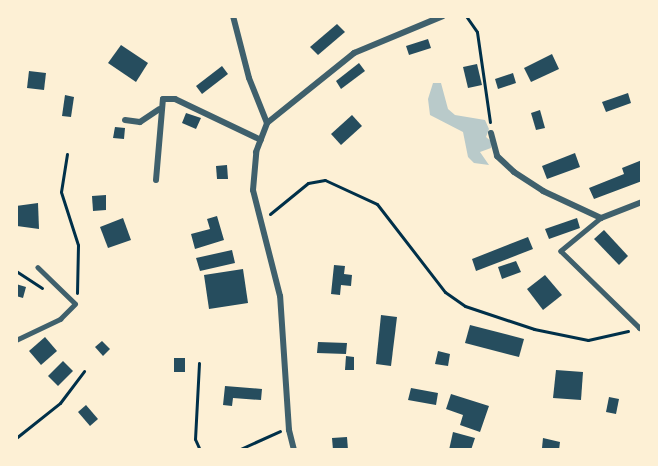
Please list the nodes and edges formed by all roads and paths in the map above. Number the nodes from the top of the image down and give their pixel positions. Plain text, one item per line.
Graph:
1 (233, 16) edge
2 (442, 16) edge
3 (466, 16) edge
4 (159, 109) junction
5 (125, 120) dead end
6 (267, 123) junction
7 (491, 133) joint
8 (261, 140) junction
9 (67, 154) dead end
10 (156, 180) dead end
11 (642, 202) edge
12 (601, 218) junction
13 (260, 219) junction
14 (38, 268) dead end
15 (16, 271) edge
16 (56, 284) junction
17 (75, 304) junction
18 (641, 329) edge
19 (16, 340) edge
20 (199, 363) dead end
21 (84, 371) dead end
22 (289, 430) junction
23 (16, 438) edge
24 (200, 450) edge
25 (238, 450) edge
26 (294, 450) edge

1 - 6 street
2 - 6 street
3 - 7 path
4 - 5 street
4 - 8 street
4 - 10 street
6 - 8 street
7 - 12 street
8 - 13 street
9 - 17 path
11 - 12 street
12 - 18 lane
13 - 18 path
13 - 22 street
14 - 16 lane
15 - 16 path
16 - 17 lane
17 - 19 lane
20 - 24 path
21 - 23 path
22 - 25 path
22 - 26 street

